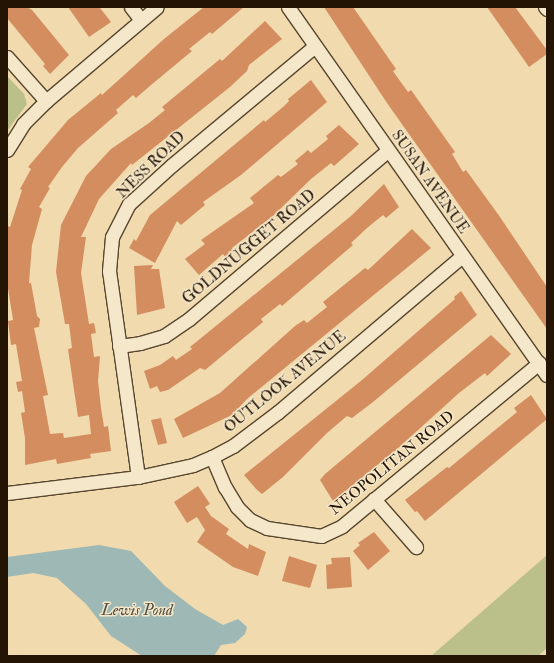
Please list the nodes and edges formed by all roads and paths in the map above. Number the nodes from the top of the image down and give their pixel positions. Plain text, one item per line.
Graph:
1 (131, 7) edge
2 (157, 7) edge
3 (288, 7) edge
4 (141, 20) junction
5 (315, 46) junction
6 (7, 57) edge
7 (46, 101) junction
8 (7, 150) edge
9 (388, 150) junction
10 (462, 256) junction
11 (119, 346) junction
12 (539, 363) junction
13 (547, 375) edge
14 (212, 457) junction
15 (138, 476) junction
16 (7, 491) edge
17 (374, 499) junction
18 (416, 547) dead end

1 - 4 street
2 - 4 street
3 - 5 street, SUSAN AVENUE
4 - 7 street
5 - 9 street, SUSAN AVENUE
5 - 11 street, NESS ROAD
6 - 7 street
7 - 8 street
9 - 10 street, SUSAN AVENUE
9 - 11 street, GOLDNUGGET ROAD
10 - 12 street, SUSAN AVENUE
10 - 14 street, OUTLOOK AVENUE
11 - 15 street, NESS ROAD
12 - 13 street, SUSAN AVENUE
12 - 17 street, NEOPOLITAN ROAD
14 - 15 street, OUTLOOK AVENUE
14 - 17 street, NEOPOLITAN ROAD
15 - 16 street, OUTLOOK AVENUE
17 - 18 street

